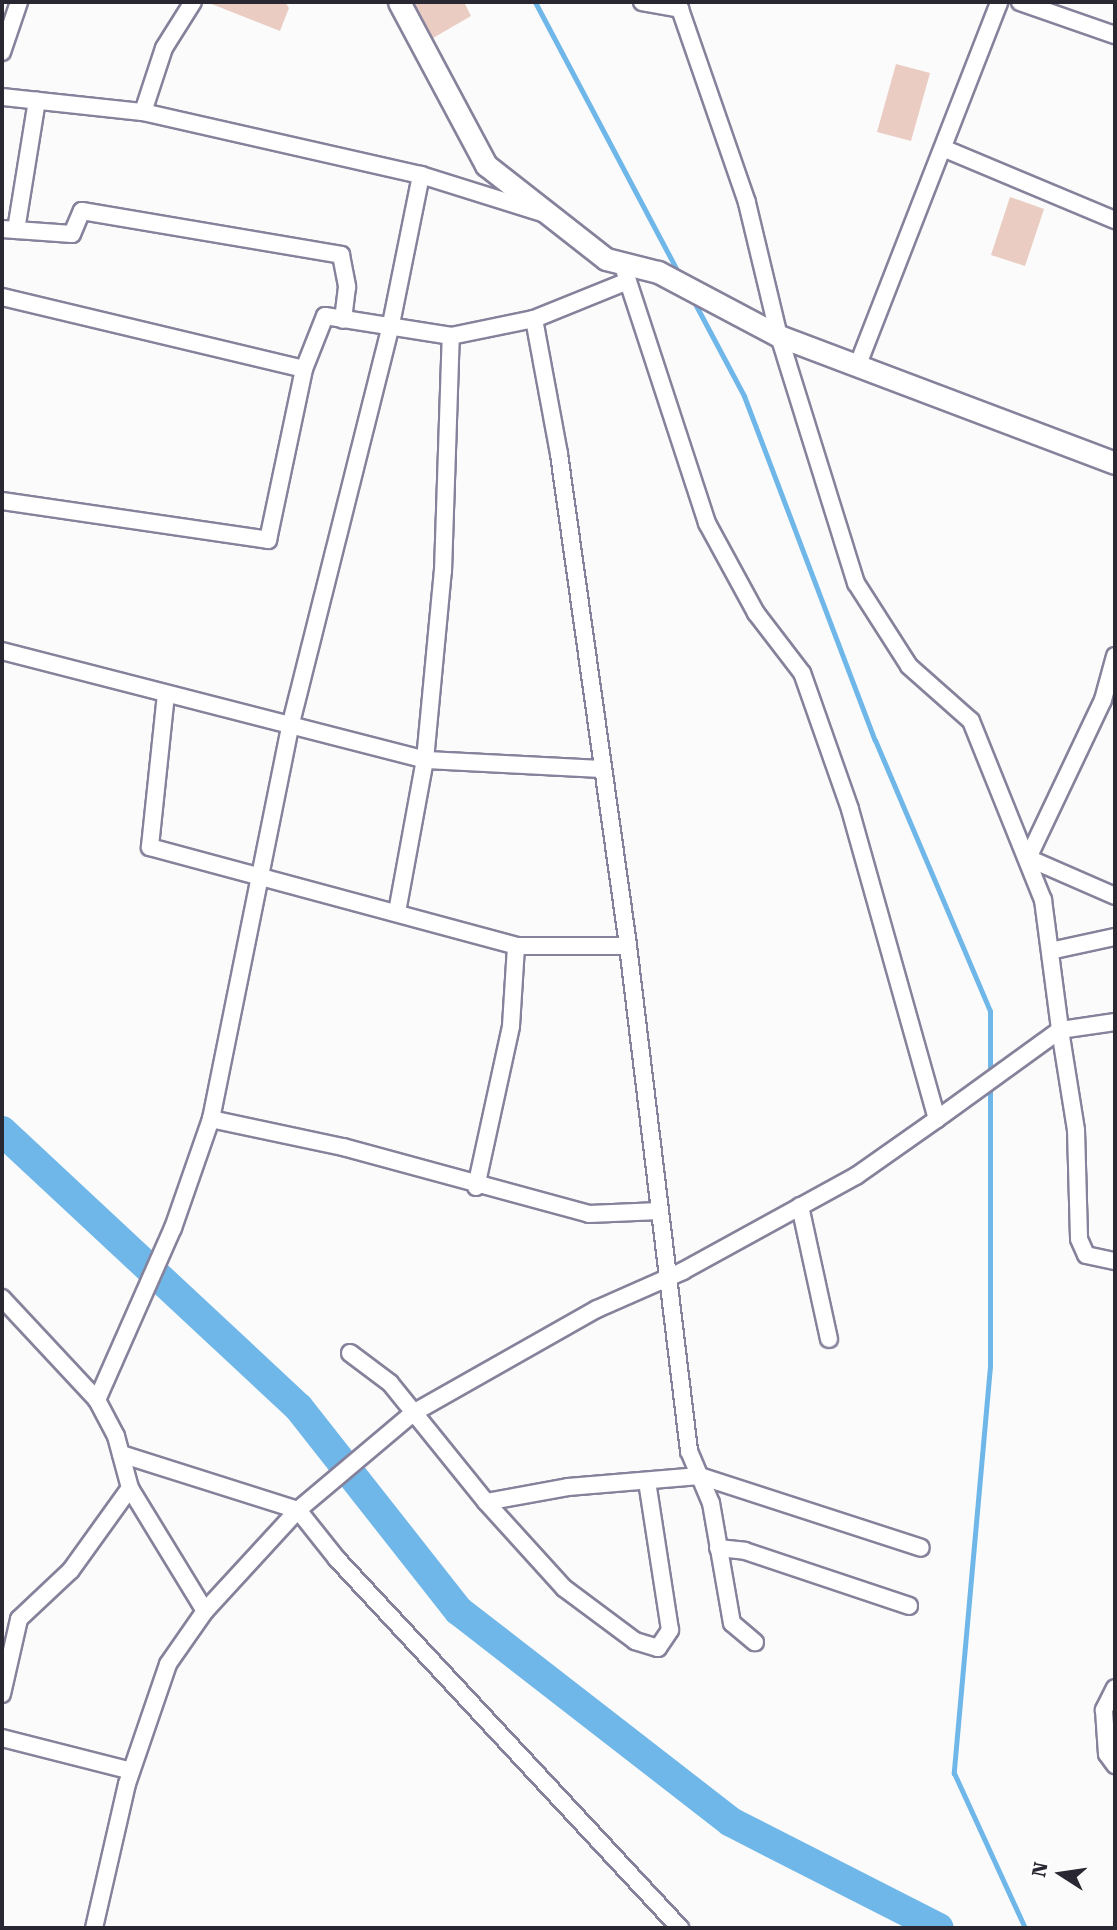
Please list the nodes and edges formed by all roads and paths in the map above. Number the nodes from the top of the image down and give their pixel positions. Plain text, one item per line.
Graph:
1 (19, 2) edge
2 (193, 2) edge
3 (399, 2) edge
4 (642, 2) edge
5 (999, 2) edge
6 (1020, 2) edge
7 (681, 6) edge
8 (1115, 35) edge
9 (2, 52) edge
10 (2, 97) edge
11 (37, 101) junction
12 (143, 112) junction
13 (945, 149) junction
14 (421, 174) junction
15 (558, 218) junction
16 (1115, 220) edge
17 (9, 229) edge
18 (625, 272) junction
19 (2, 297) edge
20 (534, 319) junction
21 (343, 320) junction
22 (390, 329) junction
23 (451, 336) junction
24 (779, 336) junction
25 (857, 367) junction
26 (304, 369) junction
27 (1115, 463) edge
28 (2, 501) edge
29 (2, 651) edge
30 (1115, 656) edge
31 (166, 694) junction
32 (1109, 702) edge
33 (290, 727) junction
34 (425, 760) junction
35 (603, 769) junction
36 (1028, 858) junction
37 (260, 880) junction
38 (1115, 896) edge
39 (397, 912) junction
40 (1115, 937) edge
41 (516, 946) junction
42 (628, 946) junction
43 (1050, 951) junction
44 (1115, 1022) edge
45 (1060, 1030) junction
46 (211, 1119) junction
47 (937, 1119) junction
48 (476, 1188) junction
49 (800, 1206) junction
50 (660, 1211) junction
51 (1115, 1261) edge
52 (666, 1279) junction
53 (2, 1298) edge
54 (829, 1339) dead end
55 (350, 1353) dead end
56 (97, 1400) junction
57 (413, 1413) junction
58 (121, 1454) junction
59 (701, 1476) junction
60 (646, 1482) junction
61 (130, 1488) junction
62 (486, 1502) junction
63 (298, 1510) junction
64 (718, 1548) junction
65 (921, 1548) dead end
66 (909, 1606) dead end
67 (205, 1611) junction
68 (2, 1617) edge
69 (19, 1619) junction
70 (755, 1642) dead end
71 (1115, 1688) edge
72 (2, 1694) edge
73 (2, 1738) edge
74 (1115, 1765) edge
75 (131, 1771) junction
76 (94, 1928) edge
77 (680, 1928) edge

1 - 9 street
2 - 12 street
3 - 15 street
4 - 7 street
5 - 13 street
6 - 8 street
7 - 24 street
10 - 11 street
11 - 12 street
11 - 17 street
12 - 14 street
13 - 16 street
13 - 25 street
14 - 15 street
14 - 22 street
15 - 18 street
17 - 21 street
18 - 20 street
18 - 24 street
18 - 47 street
19 - 26 street
20 - 23 street
20 - 35 street
21 - 22 street
21 - 26 street
22 - 23 street
22 - 33 street
23 - 34 street
24 - 25 street
24 - 36 street
25 - 27 street
26 - 28 street
29 - 31 street
30 - 32 street
31 - 33 street
31 - 37 street
32 - 36 street
33 - 34 street
33 - 37 street
34 - 35 street
34 - 39 street
35 - 42 street
36 - 38 street
36 - 43 street
37 - 39 street
37 - 46 street
39 - 41 street
40 - 43 street
41 - 42 street
41 - 48 street
42 - 50 street
43 - 45 street
44 - 45 street
45 - 47 street
45 - 51 street
46 - 48 street
46 - 56 street
47 - 49 street
48 - 50 street
49 - 52 street
49 - 54 street
50 - 52 street
52 - 57 street
52 - 59 street
53 - 56 street
55 - 57 street
56 - 58 street
57 - 62 street
57 - 63 street
58 - 61 street
58 - 63 street
59 - 60 street
59 - 64 street
59 - 65 street
60 - 62 street
60 - 62 street
61 - 67 street
61 - 69 street
63 - 67 street
63 - 77 street
64 - 66 street
64 - 70 street
67 - 75 street
68 - 69 street
69 - 72 street
71 - 74 street
73 - 75 street
75 - 76 street

